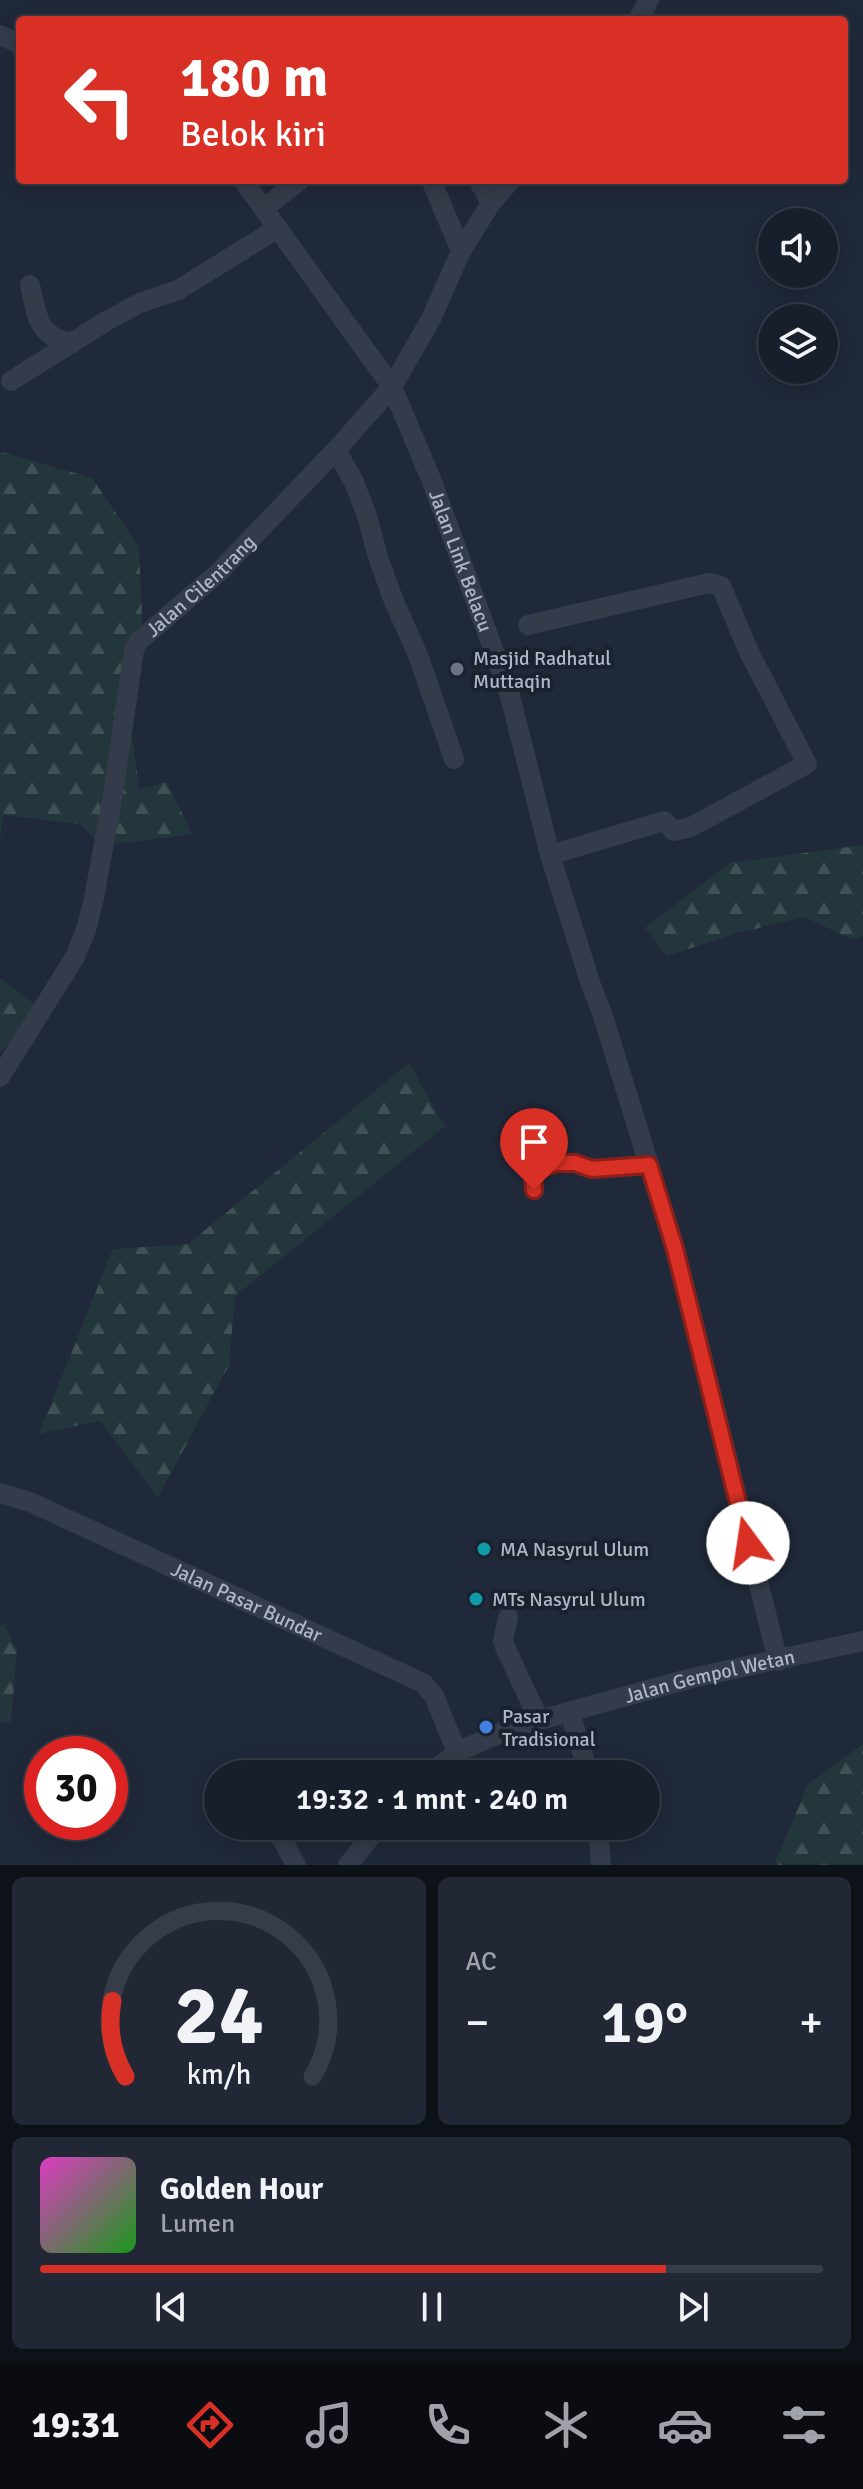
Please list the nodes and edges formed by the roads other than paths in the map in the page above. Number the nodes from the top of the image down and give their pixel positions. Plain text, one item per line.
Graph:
1 (246, 184) edge
2 (295, 184) edge
3 (433, 184) edge
4 (480, 184) edge
5 (508, 184) edge
6 (491, 203) junction
7 (264, 208) junction
8 (278, 228) junction
9 (461, 251) junction
10 (30, 285) dead end
11 (72, 343) junction
12 (11, 381) dead end
13 (392, 387) junction
14 (336, 450) junction
15 (528, 625) dead end
16 (454, 759) dead end
17 (550, 855) junction
18 (0, 1077) edge
19 (649, 1165) junction
20 (534, 1190) dead end
21 (0, 1493) edge
22 (508, 1617) dead end
23 (863, 1641) edge
24 (778, 1661) junction
25 (570, 1713) junction
26 (539, 1720) junction
27 (457, 1752) junction
28 (447, 1760) edge
29 (585, 1760) edge
30 (283, 1840) edge
31 (368, 1840) edge
32 (599, 1840) edge
33 (296, 1865) edge
34 (348, 1865) edge
35 (601, 1865) edge

1 - 7 street, Jalan Link Belacu
2 - 7 street
3 - 9 street
4 - 6 street
5 - 6 street, Jalan Cilentrang
6 - 9 street, Jalan Cilentrang
7 - 8 street, Jalan Link Belacu
8 - 11 street
8 - 13 street, Jalan Link Belacu
9 - 13 street, Jalan Cilentrang
10 - 11 street
11 - 12 street
13 - 14 street, Jalan Cilentrang
13 - 17 street, Jalan Link Belacu
14 - 16 street
14 - 18 street, Jalan Cilentrang
15 - 17 street
17 - 19 street, Jalan Link Belacu
19 - 20 street
19 - 24 street, Jalan Link Belacu
21 - 27 street, Jalan Pasar Bundar
22 - 26 street
23 - 24 street, Jalan Gempol Wetan
24 - 25 street, Jalan Gempol Wetan
25 - 26 street, Jalan Gempol Wetan
25 - 29 street
26 - 27 street, Jalan Gempol Wetan
27 - 28 street, Jalan Gempol Wetan
30 - 33 street
31 - 34 street
32 - 35 street

